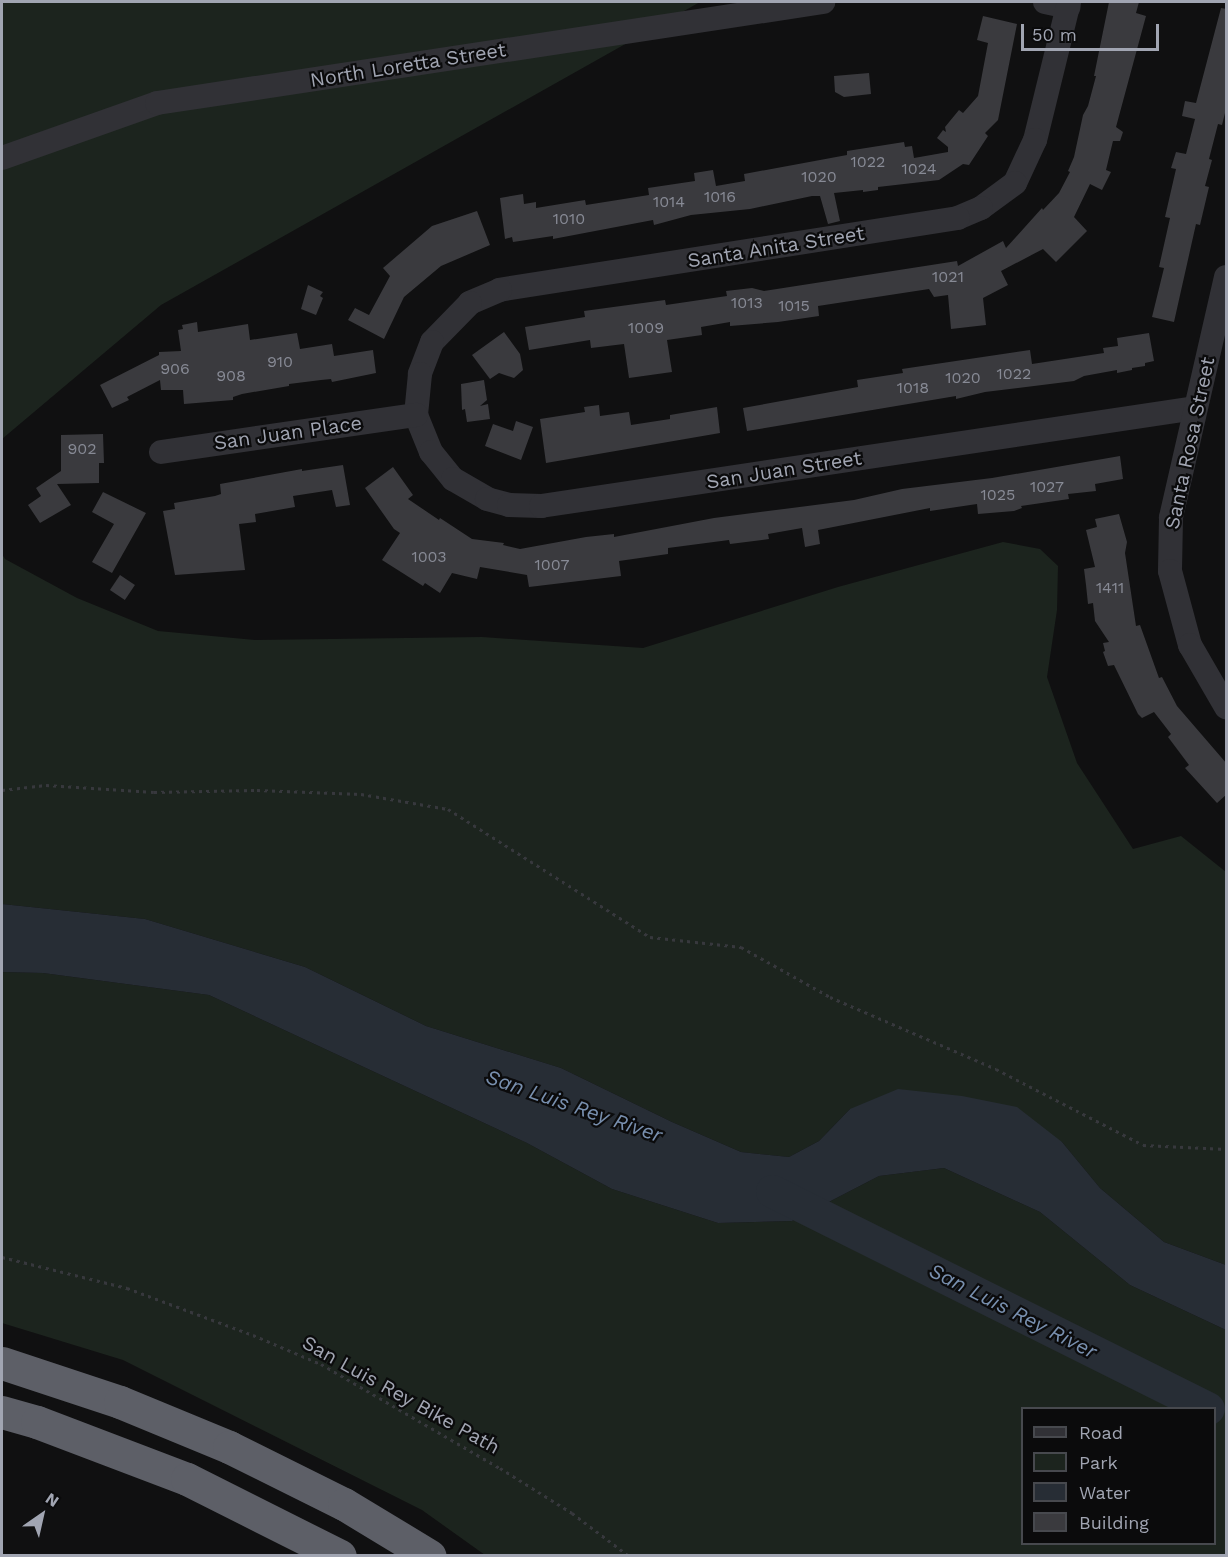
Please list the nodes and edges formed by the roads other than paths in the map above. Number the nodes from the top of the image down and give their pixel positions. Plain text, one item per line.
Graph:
1 (823, 2) edge
2 (1060, 3) edge
3 (2, 158) edge
4 (1227, 277) edge
5 (1196, 408) junction
6 (416, 415) junction
7 (161, 452) dead end
8 (1227, 706) edge
9 (2, 1363) edge
10 (2, 1412) edge
11 (340, 1556) edge
12 (430, 1556) edge

1 - 3 street, North Loretta Street
2 - 6 street, Santa Anita Street
4 - 5 street, Santa Rosa Street
5 - 6 street, San Juan Street
5 - 8 street, Santa Rosa Street
6 - 7 street, San Juan Place
9 - 12 highway
10 - 11 highway

